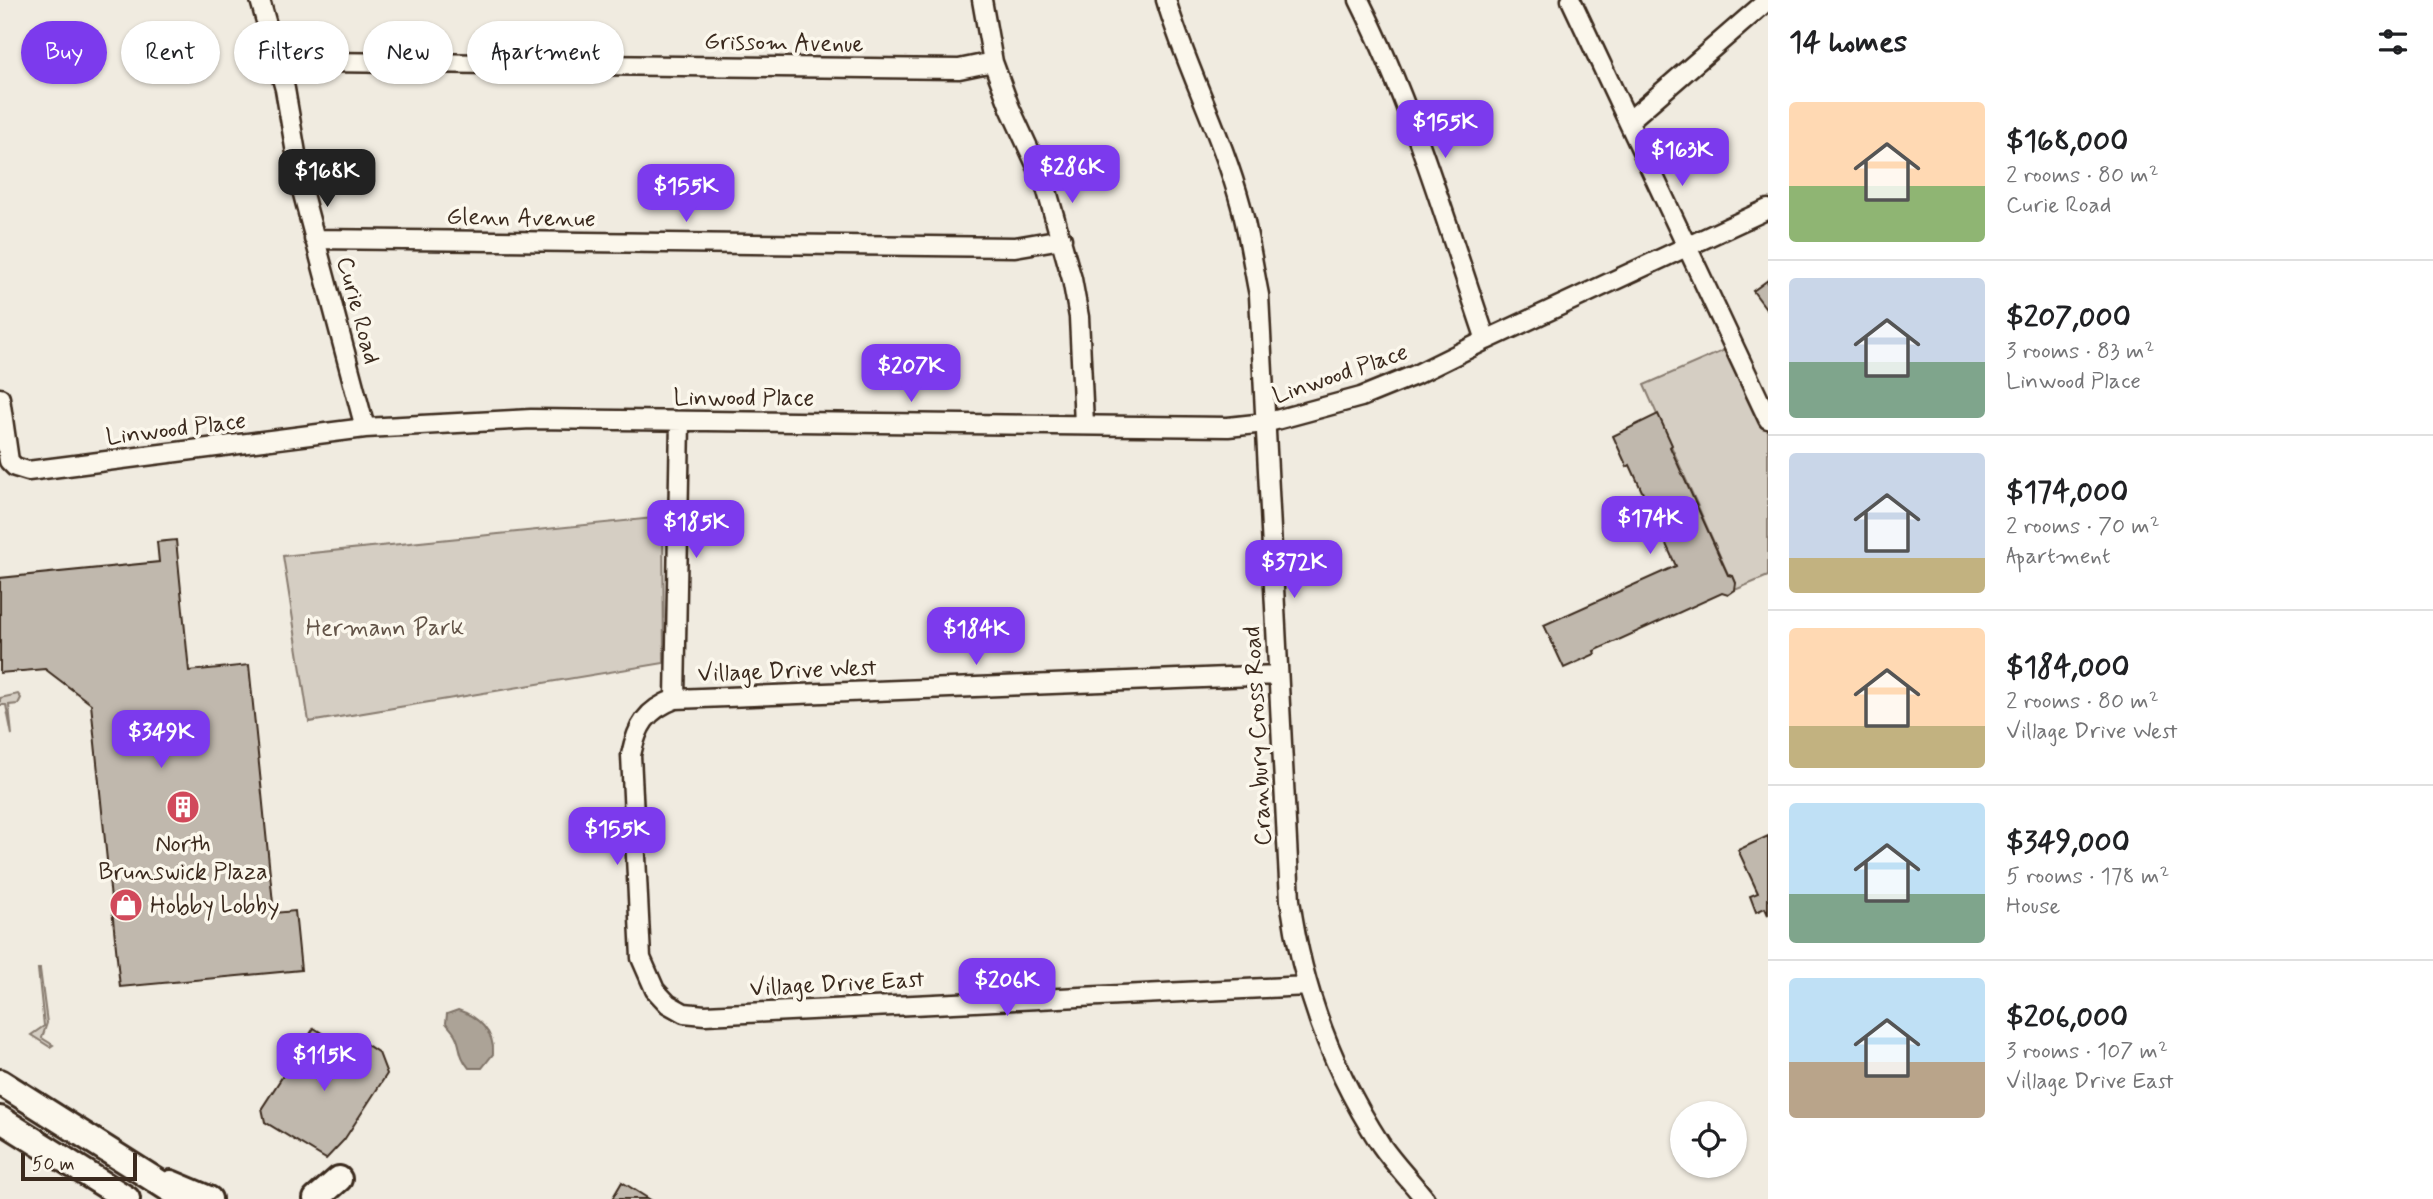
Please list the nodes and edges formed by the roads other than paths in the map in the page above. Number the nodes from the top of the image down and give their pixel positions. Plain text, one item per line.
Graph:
1 (260, 0) edge
2 (982, 0) edge
3 (1166, 0) edge
4 (1359, 0) edge
5 (1572, 0) edge
6 (1768, 0) edge
7 (266, 21) edge
8 (349, 62) edge
9 (993, 62) junction
10 (283, 84) edge
11 (1630, 120) junction
12 (1768, 209) edge
13 (314, 239) junction
14 (1062, 239) junction
15 (1689, 247) junction
16 (1486, 340) junction
17 (0, 398) edge
18 (1768, 419) edge
19 (680, 421) junction
20 (1265, 423) junction
21 (1084, 424) junction
22 (365, 428) junction
23 (1278, 675) junction
24 (675, 699) junction
25 (1307, 986) junction
26 (0, 1082) edge
27 (0, 1119) edge
28 (140, 1170) junction
29 (127, 1199) edge
30 (185, 1199) edge
31 (209, 1199) edge
32 (316, 1199) edge
33 (331, 1199) edge
34 (1425, 1199) edge

1 - 7 street, Curie Road
2 - 9 street
3 - 20 street, Cranbury Cross Road
4 - 16 street
5 - 11 street
6 - 11 street
8 - 9 street, Grissom Avenue
9 - 14 street
10 - 13 street, Curie Road
11 - 15 street
12 - 15 street, Linwood Place
13 - 14 street, Glenn Avenue
13 - 22 street, Curie Road
14 - 21 street
15 - 16 street, Linwood Place
15 - 18 street
16 - 20 street, Linwood Place
17 - 22 street, Linwood Place
19 - 21 street, Linwood Place
19 - 22 street, Linwood Place
19 - 24 street
20 - 21 street, Linwood Place
20 - 23 street, Cranbury Cross Road
23 - 24 street, Village Drive West
23 - 25 street, Cranbury Cross Road
24 - 25 street, Village Drive East
25 - 34 street, Cranbury Cross Road
26 - 28 highway
27 - 29 highway
28 - 30 highway
28 - 31 highway
32 - 33 highway

